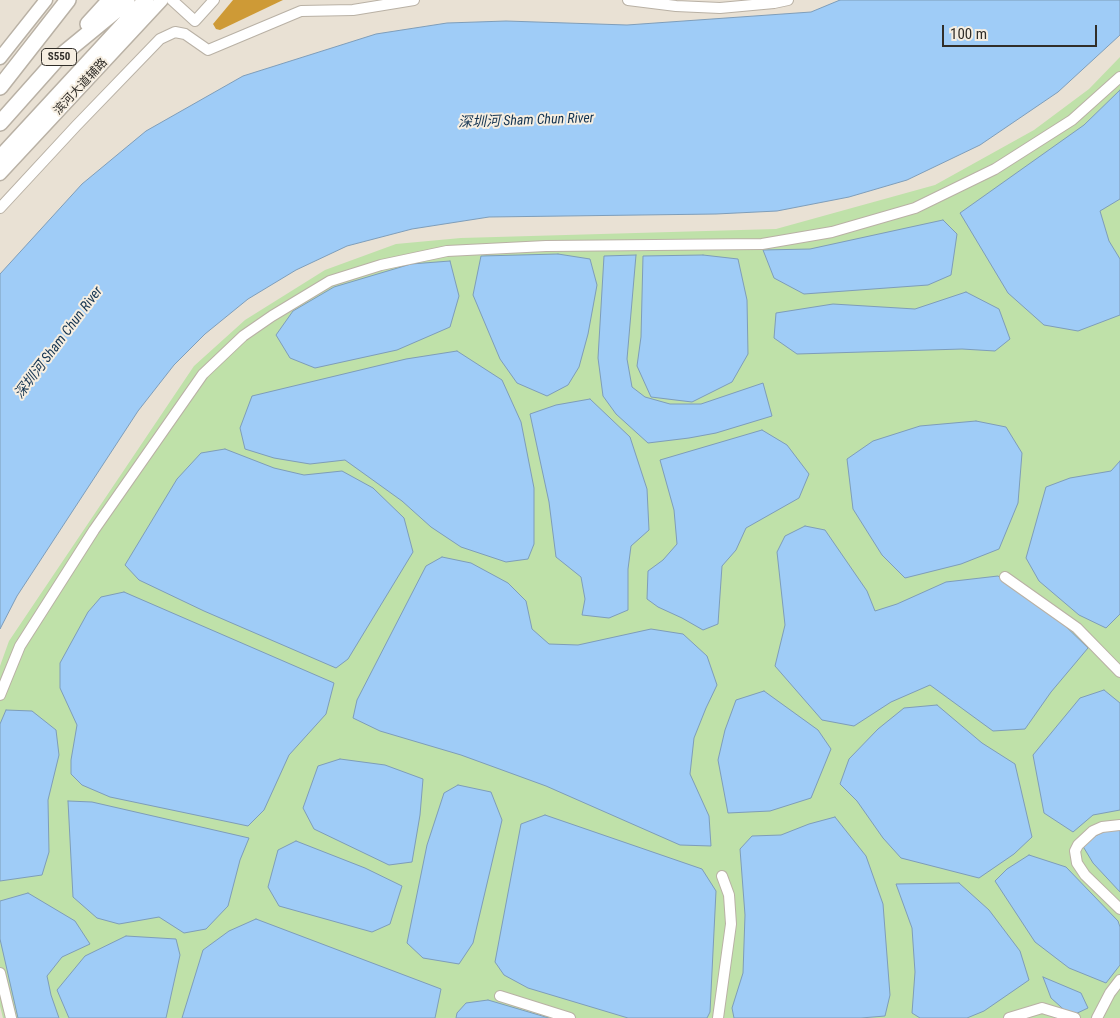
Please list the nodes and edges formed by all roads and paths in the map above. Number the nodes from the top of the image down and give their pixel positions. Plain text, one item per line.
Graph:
1 (46, 0) edge
2 (68, 0) edge
3 (81, 0) edge
4 (110, 0) edge
5 (127, 0) edge
6 (146, 0) edge
7 (162, 0) edge
8 (172, 0) edge
9 (214, 0) edge
10 (414, 0) edge
11 (628, 0) edge
12 (788, 0) edge
13 (0, 58) edge
14 (57, 59) junction
15 (16, 68) junction
16 (1120, 77) edge
17 (0, 87) edge
18 (0, 123) edge
19 (0, 158) edge
20 (0, 174) edge
21 (0, 208) edge
22 (1005, 577) dead end
23 (1120, 672) edge
24 (0, 695) edge
25 (1120, 825) edge
26 (722, 876) dead end
27 (1120, 909) edge
28 (0, 973) edge
29 (1120, 980) edge
30 (500, 996) dead end
31 (11, 1018) edge
32 (570, 1018) edge
33 (718, 1018) edge
34 (1009, 1018) edge
35 (1075, 1018) edge
36 (1097, 1018) edge

1 - 13 main road
2 - 15 highway, S550
3 - 15 highway
4 - 14 highway
5 - 14 highway, S550
6 - 19 highway
7 - 20 main road, 滨河大道辅路
8 - 9 lane
10 - 21 lane
11 - 12 lane
14 - 18 highway, S550
15 - 17 highway, S550
16 - 24 lane
22 - 23 lane
25 - 27 lane
26 - 33 lane
28 - 31 lane
29 - 36 lane
30 - 32 lane
34 - 35 lane

